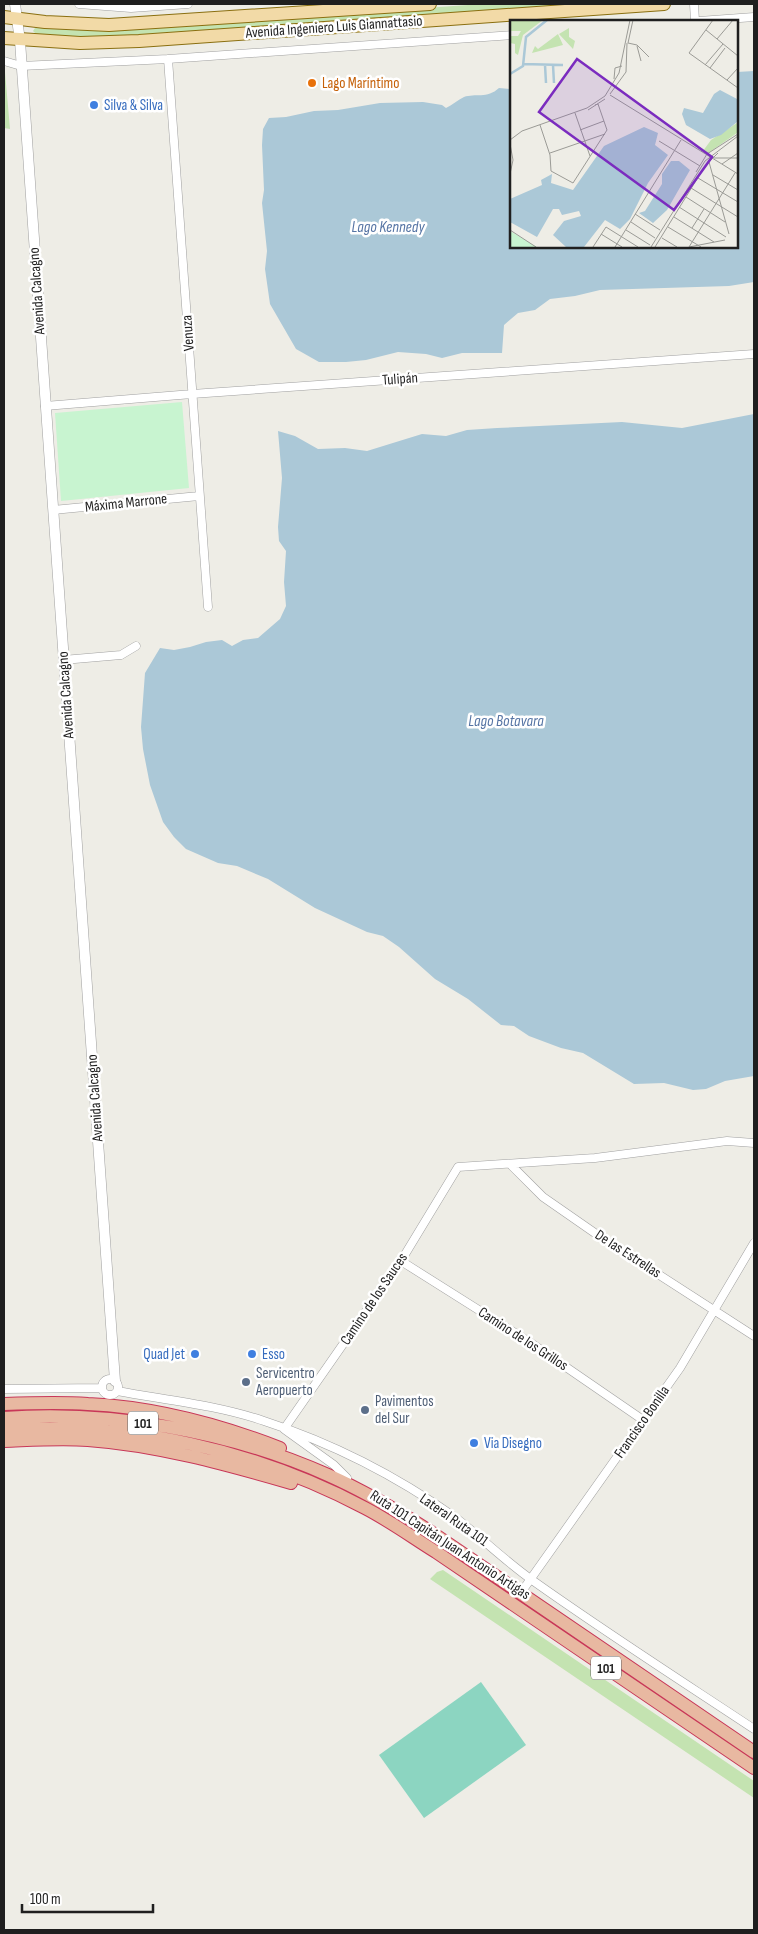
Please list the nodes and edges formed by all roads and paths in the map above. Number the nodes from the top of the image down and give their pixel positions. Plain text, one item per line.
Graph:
1 (15, 4) edge
2 (21, 4) edge
3 (79, 4) edge
4 (188, 4) edge
5 (430, 4) edge
6 (664, 4) edge
7 (694, 4) edge
8 (4, 16) edge
9 (754, 17) edge
10 (17, 19) junction
11 (695, 20) edge
12 (713, 20) edge
13 (510, 34) edge
14 (4, 38) edge
15 (20, 40) junction
16 (168, 59) junction
17 (4, 61) edge
18 (21, 66) junction
19 (754, 354) edge
20 (192, 394) junction
21 (46, 406) junction
22 (199, 496) junction
23 (53, 510) junction
24 (208, 608) dead end
25 (136, 646) dead end
26 (63, 660) junction
27 (754, 1143) edge
28 (510, 1164) junction
29 (754, 1244) edge
30 (401, 1260) junction
31 (714, 1309) junction
32 (754, 1336) edge
33 (114, 1380) junction
34 (102, 1388) junction
35 (4, 1389) edge
36 (4, 1404) edge
37 (4, 1418) edge
38 (643, 1420) junction
39 (284, 1428) junction
40 (4, 1430) edge
41 (4, 1441) edge
42 (347, 1478) junction
43 (308, 1482) junction
44 (361, 1491) junction
45 (530, 1579) junction
46 (520, 1594) junction
47 (754, 1730) edge
48 (754, 1752) edge
49 (754, 1768) edge

1 - 10 street, Avenida Calcagno
2 - 10 street, Avenida Calcagno
3 - 4 street
5 - 10 main road, Avenida Ingeniero Luis Giannattasio
6 - 15 main road, Avenida Ingeniero Luis Giannattasio
7 - 11 street
8 - 10 main road, Avenida Ingeniero Luis Giannattasio
9 - 12 street
10 - 15 street, Avenida Calcagno
13 - 16 street, Avenida Ingeniero Luis Giannattasio
14 - 15 main road, Avenida Ingeniero Luis Giannattasio
15 - 18 street, Avenida Calcagno
16 - 18 street, Avenida Ingeniero Luis Giannattasio
16 - 20 street, Venuza
17 - 18 street, Avenida Ingeniero Luis Giannattasio
18 - 21 street, Avenida Calcagno
19 - 20 street, Tulipán
20 - 21 street, Tulipán
20 - 22 street, Venuza
21 - 23 street, Avenida Calcagno
22 - 23 street, Máxima Marrone
22 - 24 street, Venuza
23 - 26 street, Avenida Calcagno
25 - 26 street
26 - 33 street, Avenida Calcagno
27 - 28 street
28 - 30 street, Camino de los Sauces
28 - 31 street, De las Estrellas
29 - 31 street, Francisco Bonilla
30 - 38 street, Camino de los Grillos
30 - 39 street, Camino de los Sauces
31 - 32 street, De las Estrellas
31 - 38 street, Francisco Bonilla
33 - 34 street
33 - 34 street, Lateral Ruta 101
33 - 39 street, Lateral Ruta 101
34 - 35 street
36 - 42 highway
37 - 44 highway, Ruta 101 Capitán Juan Antonio Artigas / 101
38 - 45 street, Francisco Bonilla
39 - 42 street
39 - 45 street, Lateral Ruta 101
40 - 43 highway, Ruta 101 Capitán Juan Antonio Artigas / 101
41 - 43 highway
42 - 44 highway
43 - 49 highway, Ruta 101 Capitán Juan Antonio Artigas / 101
44 - 46 highway, Ruta 101 Capitán Juan Antonio Artigas / 101
45 - 46 street, Francisco Bonilla
45 - 47 street, Lateral Ruta 101
46 - 48 highway, Ruta 101 Capitán Juan Antonio Artigas / 101

